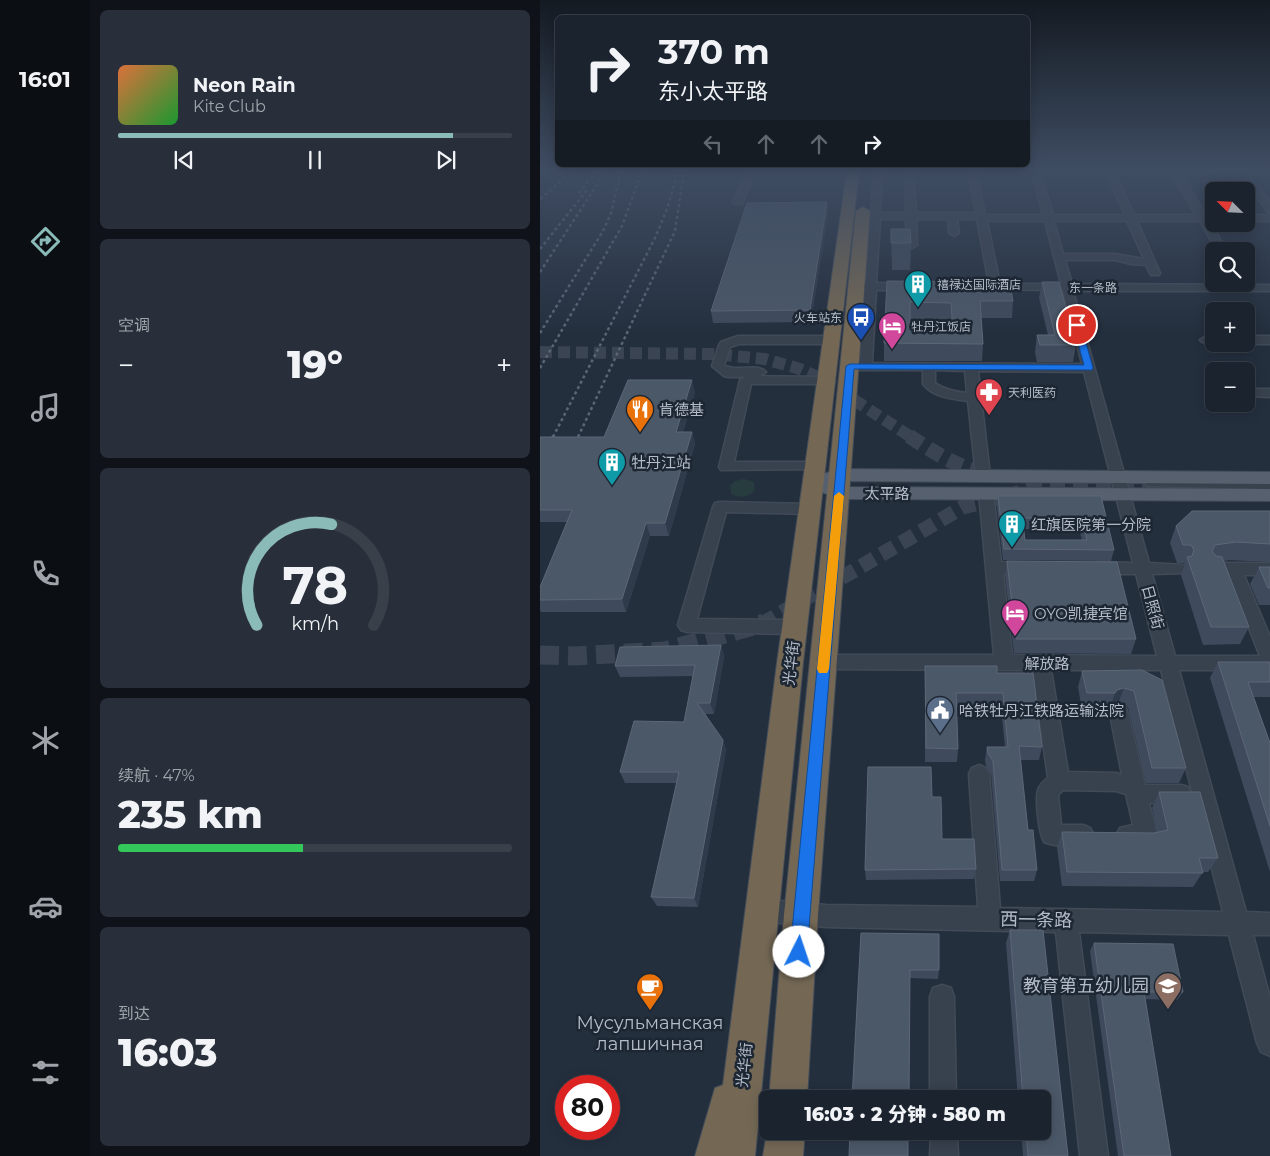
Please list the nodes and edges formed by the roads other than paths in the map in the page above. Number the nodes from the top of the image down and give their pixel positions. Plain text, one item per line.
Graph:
1 (846, 225) edge
2 (866, 225) edge
3 (874, 225) edge
4 (911, 225) edge
5 (953, 225) edge
6 (983, 225) edge
7 (1051, 225) edge
8 (1134, 225) edge
9 (1207, 225) edge
10 (954, 233) dead end
11 (1217, 242) edge
12 (912, 245) edge
13 (1059, 257) junction
14 (1150, 262) junction
15 (1155, 273) dead end
16 (864, 286) junction
17 (920, 287) edge
18 (978, 287) edge
19 (995, 287) junction
20 (1066, 287) junction
21 (1270, 288) edge
22 (830, 340) junction
23 (1255, 340) edge
24 (1270, 340) edge
25 (858, 366) junction
26 (929, 367) junction
27 (971, 367) junction
28 (1089, 368) junction
29 (826, 376) junction
30 (1255, 393) edge
31 (1270, 393) edge
32 (974, 397) junction
33 (815, 474) junction
34 (1117, 476) junction
35 (1270, 478) edge
36 (840, 484) junction
37 (984, 485) junction
38 (1153, 485) tunnel mouth
39 (1270, 486) edge
40 (1122, 495) junction
41 (1270, 495) edge
42 (810, 509) junction
43 (993, 568) junction
44 (1043, 568) edge
45 (1083, 568) edge
46 (1215, 568) edge
47 (1143, 569) junction
48 (1178, 569) dead end
49 (1234, 569) junction
50 (1270, 569) edge
51 (795, 628) junction
52 (1270, 659) edge
53 (824, 662) junction
54 (1004, 663) junction
55 (1041, 663) junction
56 (1168, 663) junction
57 (1270, 663) edge
58 (1119, 714) dead end
59 (979, 774) dead end
60 (1059, 781) junction
61 (1136, 791) junction
62 (1203, 794) junction
63 (760, 910) junction
64 (801, 915) junction
65 (990, 919) junction
66 (1066, 920) junction
67 (1238, 923) junction
68 (1270, 924) edge
69 (942, 997) dead end
70 (747, 1037) junction
71 (1270, 1043) edge
72 (789, 1090) edge
73 (943, 1090) edge
74 (784, 1140) edge
75 (944, 1140) edge
76 (715, 1156) edge
77 (735, 1156) edge
78 (783, 1156) edge
79 (944, 1156) edge
80 (1094, 1156) edge

1 - 22 highway, 光华街
2 - 16 highway
3 - 16 street
4 - 12 street
5 - 10 street
6 - 19 street
7 - 13 street, 日照街
8 - 14 street
9 - 11 street
13 - 14 street
13 - 20 street, 日照街
14 - 15 street
16 - 17 street
16 - 25 highway
18 - 19 street, 东一条路
19 - 20 street, 东一条路
20 - 21 street, 东一条路
20 - 28 street, 日照街
22 - 29 highway, 光华街
22 - 29 street
23 - 24 street
25 - 26 street
25 - 36 highway
26 - 27 street
26 - 32 street
27 - 28 street
27 - 32 street
28 - 34 street, 日照街
29 - 33 highway, 光华街
29 - 33 street
30 - 31 street
32 - 37 street
33 - 36 main road, 太平路
33 - 42 highway, 光华街
34 - 35 main road, 太平路
34 - 37 main road, 太平路
34 - 40 street, 日照街
36 - 37 main road, 太平路
36 - 53 highway
37 - 40 main road, 太平路
37 - 43 street
38 - 39 street
40 - 41 main road, 太平路
40 - 47 street, 日照街
42 - 51 highway, 光华街
42 - 51 street
43 - 44 street
43 - 54 street
45 - 47 street
46 - 49 street
47 - 48 street
47 - 56 street, 日照街
49 - 50 street
49 - 52 street
51 - 63 highway, 光华街
53 - 54 street, 解放路
53 - 64 highway
54 - 55 street, 解放路
55 - 56 street, 解放路
55 - 60 street
56 - 57 street, 解放路
56 - 62 street, 日照街
58 - 61 street
59 - 65 street
60 - 61 street
60 - 61 street
61 - 62 street
62 - 67 street, 日照街
63 - 64 street
63 - 70 highway, 光华街
64 - 65 street, 西一条路
64 - 72 highway
65 - 66 street, 西一条路
66 - 67 street, 西一条路
66 - 80 street
67 - 68 street, 西一条路
67 - 71 street, 日照街
69 - 73 street
70 - 76 highway
70 - 77 highway, 光华街
74 - 78 highway
75 - 79 street

